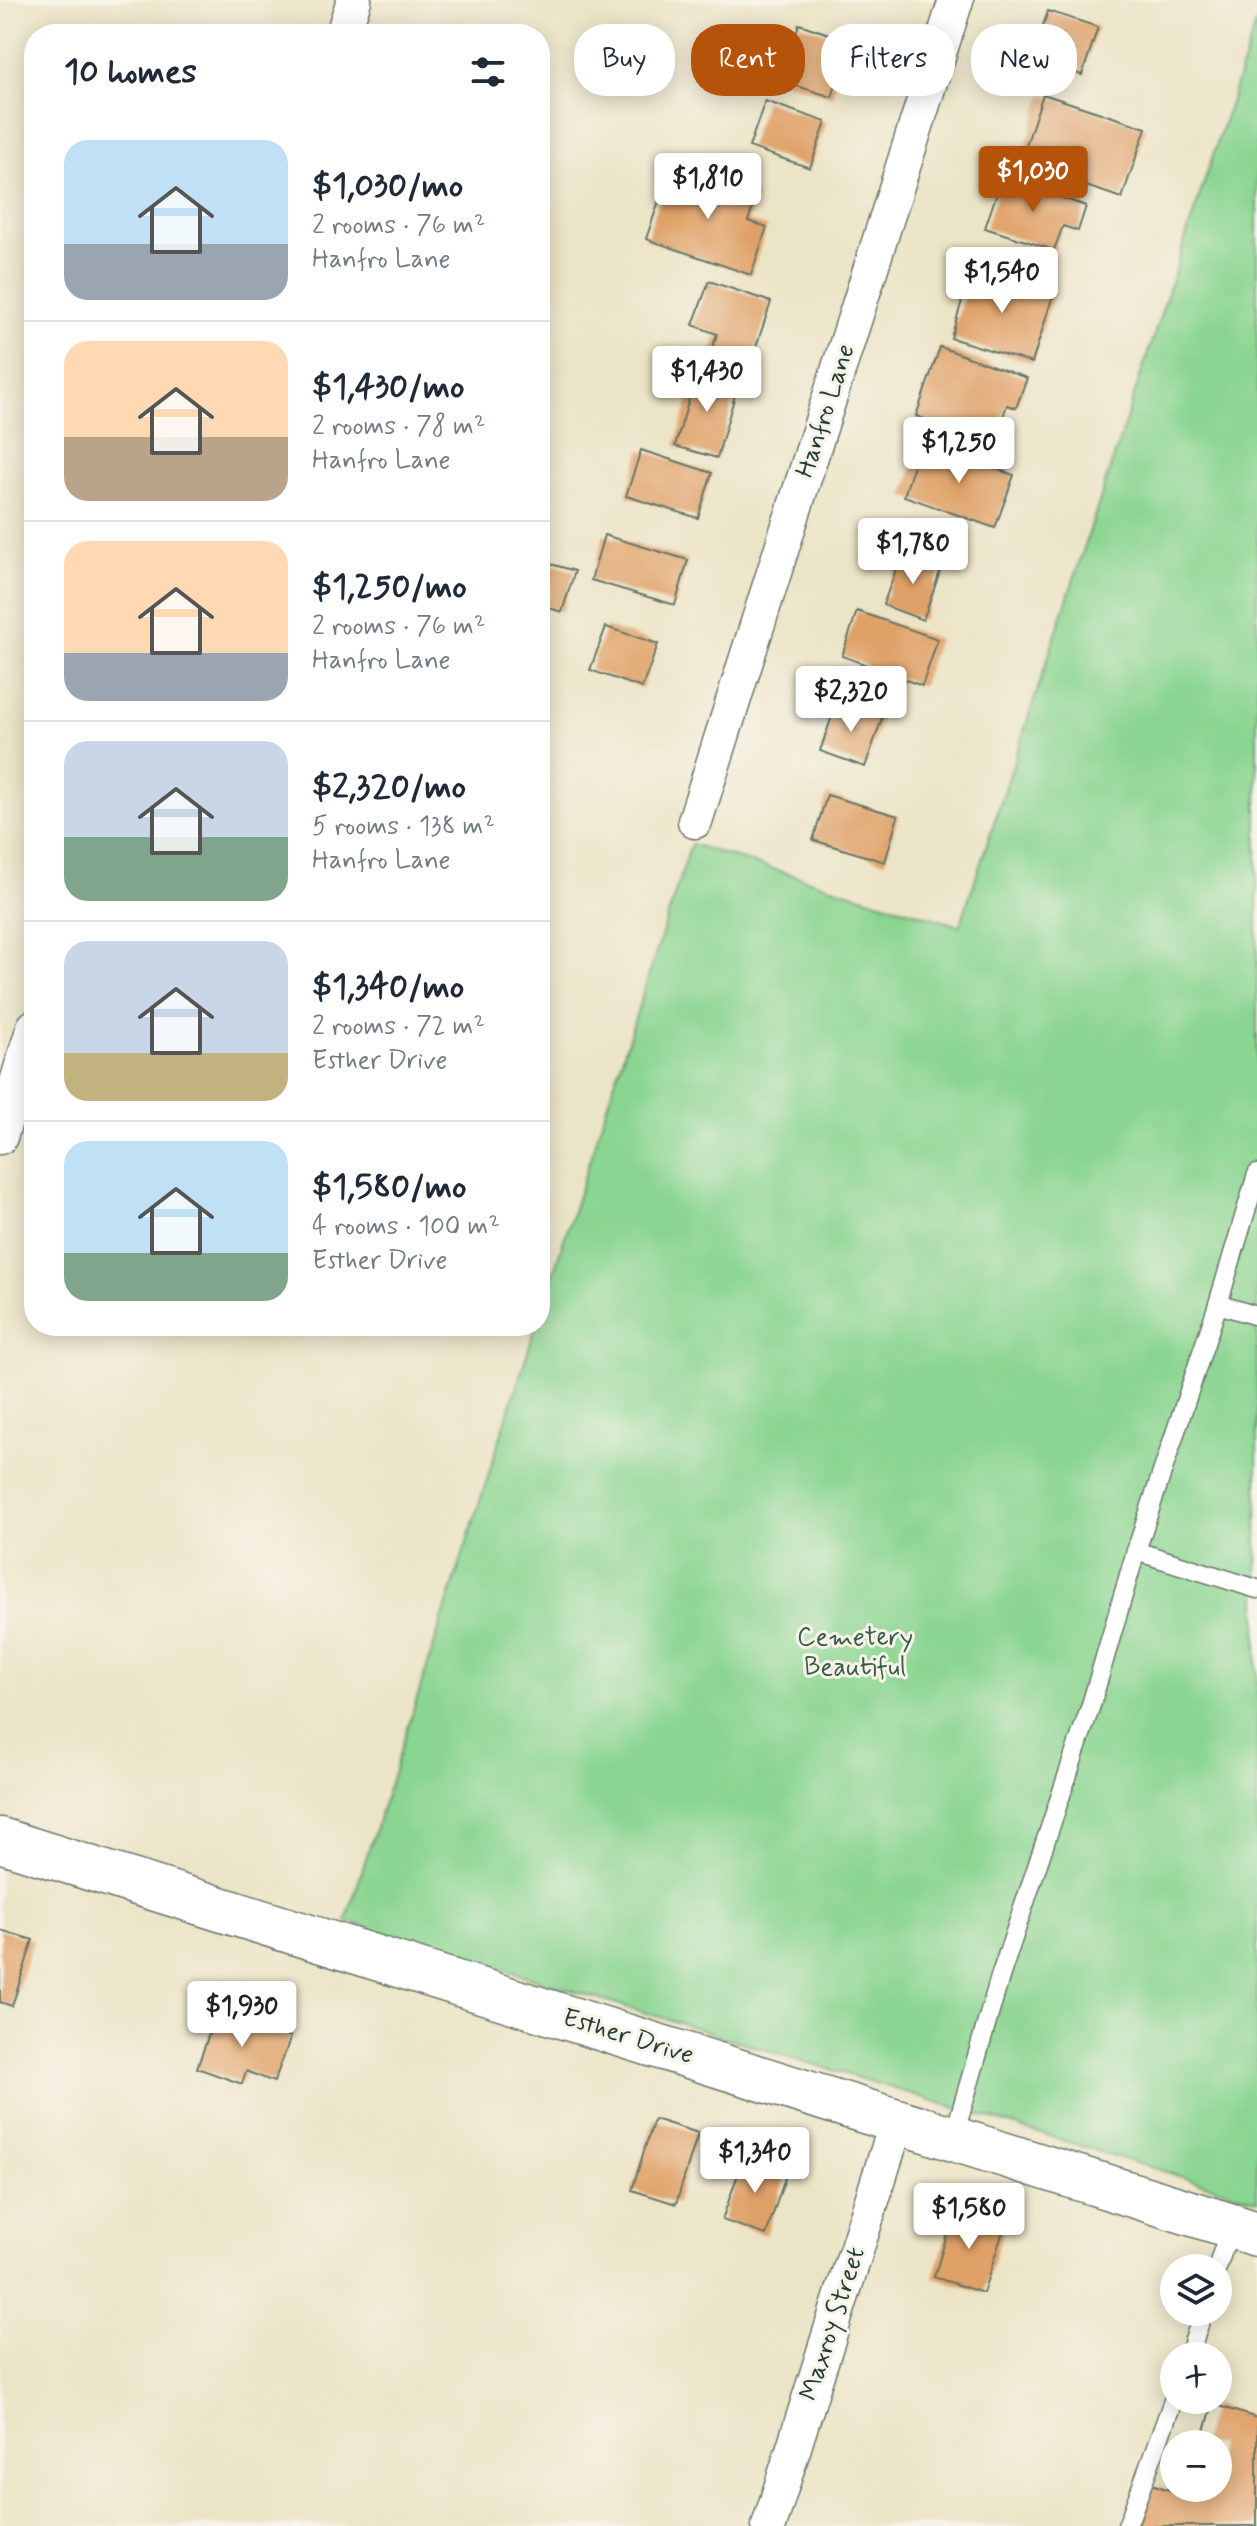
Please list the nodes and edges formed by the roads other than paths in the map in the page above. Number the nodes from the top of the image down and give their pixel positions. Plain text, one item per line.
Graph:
1 (354, 0) edge
2 (956, 0) edge
3 (346, 24) edge
4 (695, 821) dead end
5 (24, 1059) edge
6 (0, 1137) edge
7 (1257, 1174) edge
8 (1218, 1304) junction
9 (1257, 1316) edge
10 (1136, 1551) junction
11 (1257, 1589) edge
12 (0, 1840) edge
13 (897, 2121) junction
14 (953, 2139) junction
15 (1244, 2230) edge
16 (1227, 2254) edge
17 (1168, 2414) edge
18 (769, 2526) edge
19 (1127, 2526) edge

1 - 3 street
2 - 4 street, Hanfro Lane
5 - 6 street
7 - 8 lane
8 - 9 lane
8 - 10 lane
10 - 11 lane
10 - 14 lane
12 - 13 street, Esther Drive
13 - 14 street, Esther Drive
13 - 18 street, Maxroy Street
14 - 15 street, Esther Drive
15 - 16 lane
17 - 19 lane

